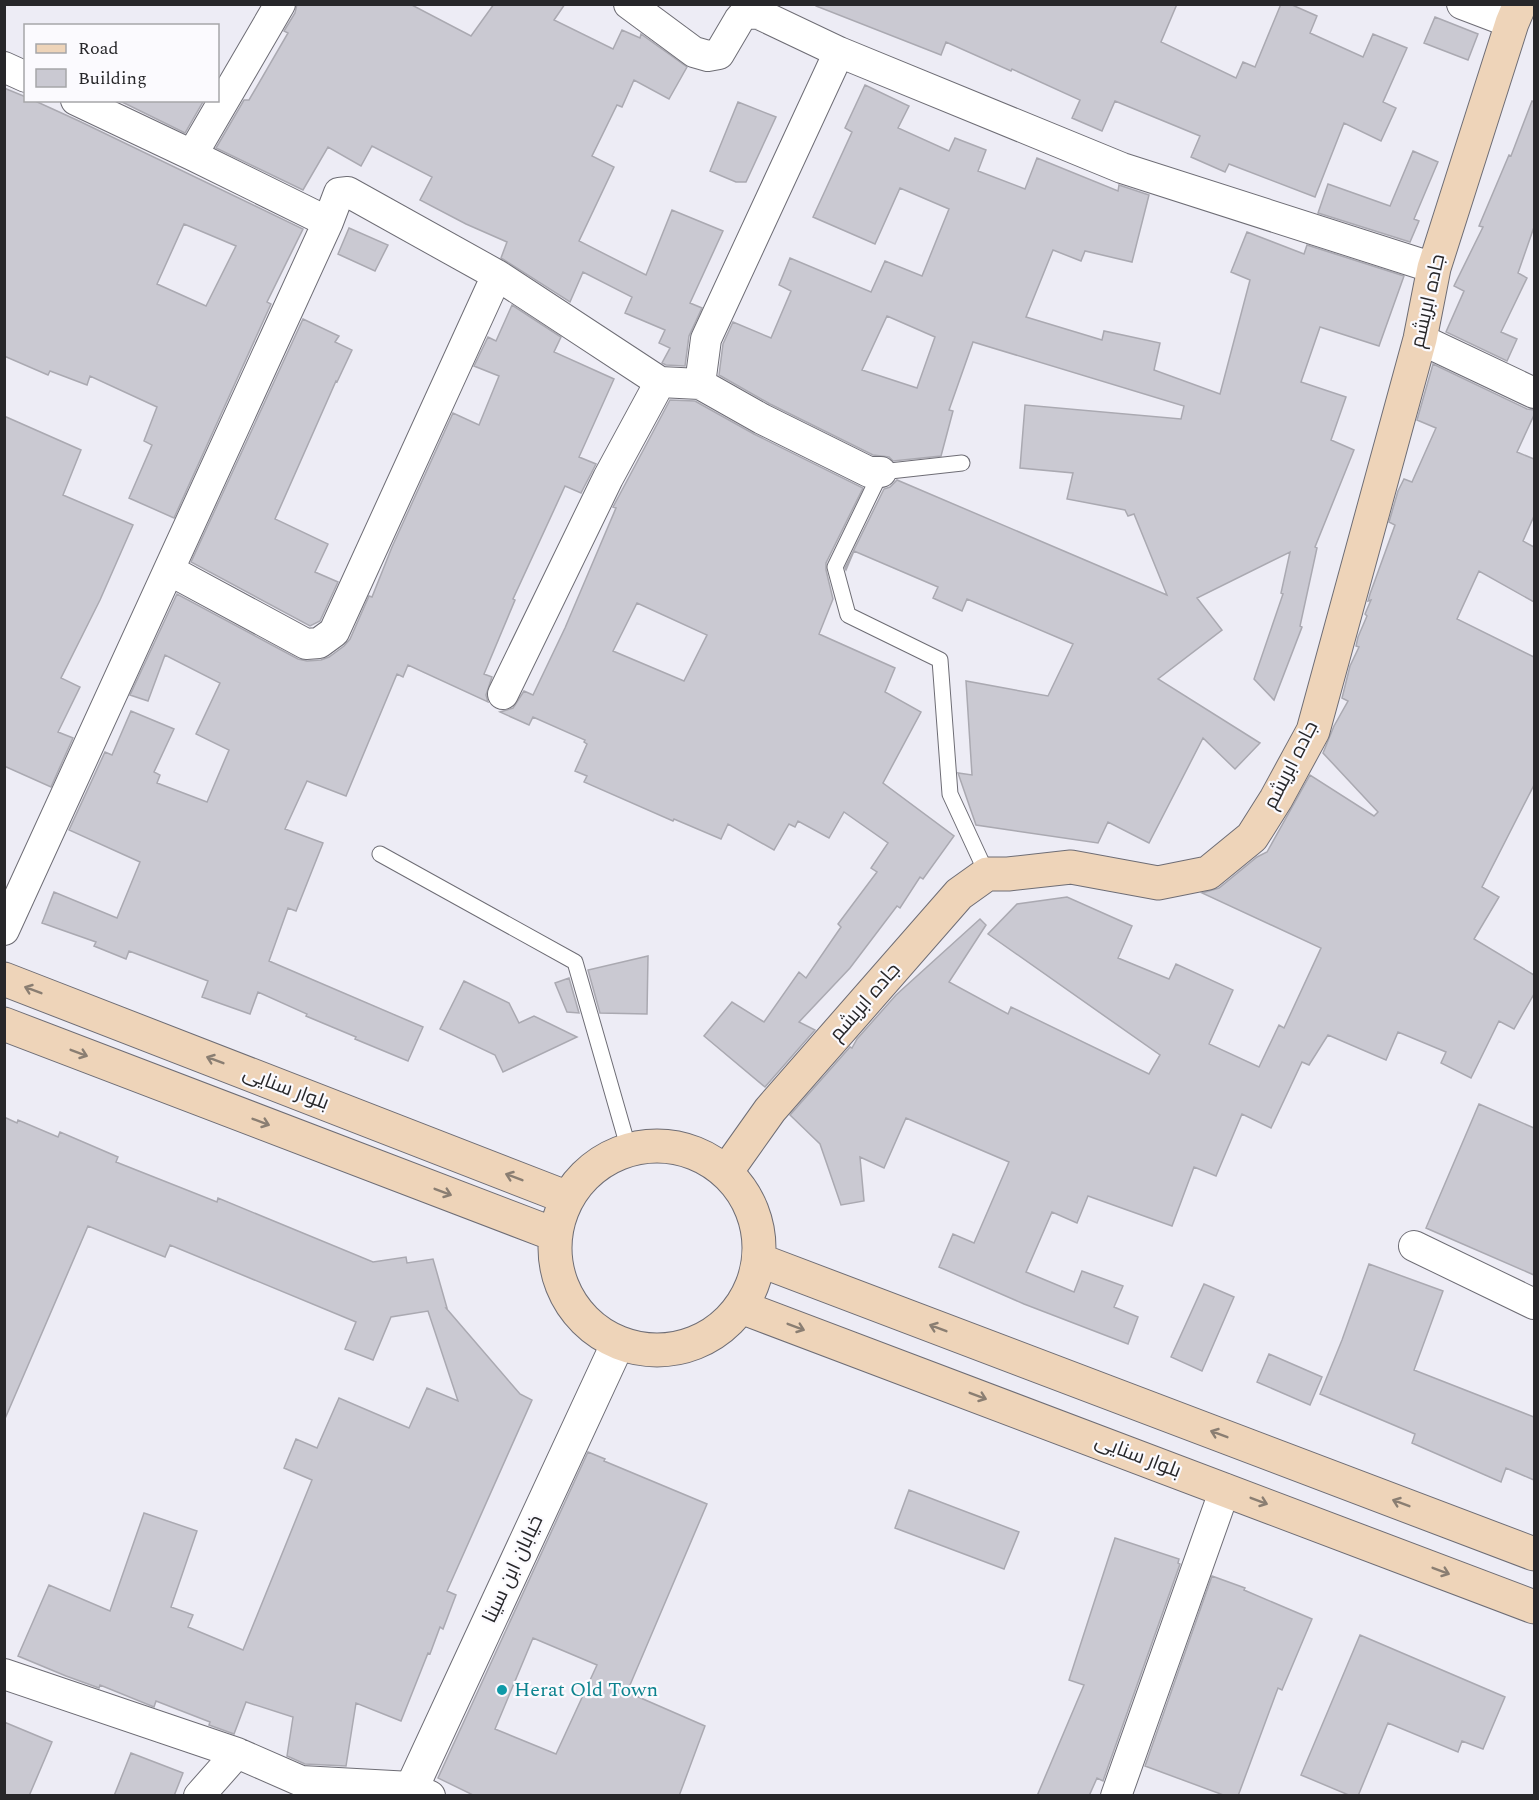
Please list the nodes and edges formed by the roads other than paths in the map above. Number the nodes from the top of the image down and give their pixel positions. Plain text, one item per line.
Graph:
1 (280, 4) edge
2 (629, 4) edge
3 (1462, 4) edge
4 (1516, 14) edge
5 (839, 52) junction
6 (4, 67) edge
7 (24, 76) edge
8 (80, 102) edge
9 (192, 155) junction
10 (328, 222) junction
11 (1434, 268) junction
12 (497, 275) junction
13 (1420, 339) junction
14 (660, 382) junction
15 (700, 384) junction
16 (1534, 393) edge
17 (962, 463) dead end
18 (881, 472) junction
19 (169, 570) junction
20 (503, 694) dead end
21 (380, 854) dead end
22 (987, 874) junction
23 (4, 930) edge
24 (4, 979) edge
25 (4, 1024) edge
26 (629, 1150) junction
27 (726, 1172) junction
28 (568, 1198) junction
29 (556, 1235) junction
30 (1414, 1246) dead end
31 (759, 1260) junction
32 (1534, 1304) edge
33 (741, 1307) junction
34 (618, 1343) junction
35 (1226, 1488) junction
36 (1534, 1554) edge
37 (1534, 1606) edge
38 (4, 1674) edge
39 (237, 1754) junction
40 (416, 1793) edge
41 (199, 1796) edge
42 (1116, 1796) edge

1 - 9 street
2 - 5 street
3 - 4 street
4 - 11 main road, جاده ابریشم
5 - 11 street
5 - 15 street
6 - 7 street
8 - 9 street
9 - 10 street
10 - 12 street
10 - 19 street
11 - 13 main road, جاده ابریشم
12 - 14 street
12 - 19 street
13 - 16 street
13 - 22 main road, جاده ابریشم
14 - 15 street
14 - 20 street
15 - 18 street
17 - 18 lane
18 - 22 lane
19 - 23 street
21 - 26 lane
22 - 27 main road, جاده ابریشم
28 -> 24 main road, بلوار سنایی
25 -> 29 main road, بلوار سنایی
26 - 27 main road
26 - 28 main road
27 - 31 main road
28 - 29 main road
29 - 34 main road
30 - 32 street
31 - 33 main road
36 -> 31 main road
33 - 34 main road
33 -> 35 main road, بلوار سنایی
34 - 40 street, خیابان ابن سینا
35 -> 37 main road, بلوار سنایی
35 - 42 street
38 - 39 street
39 - 40 street
39 - 41 street

